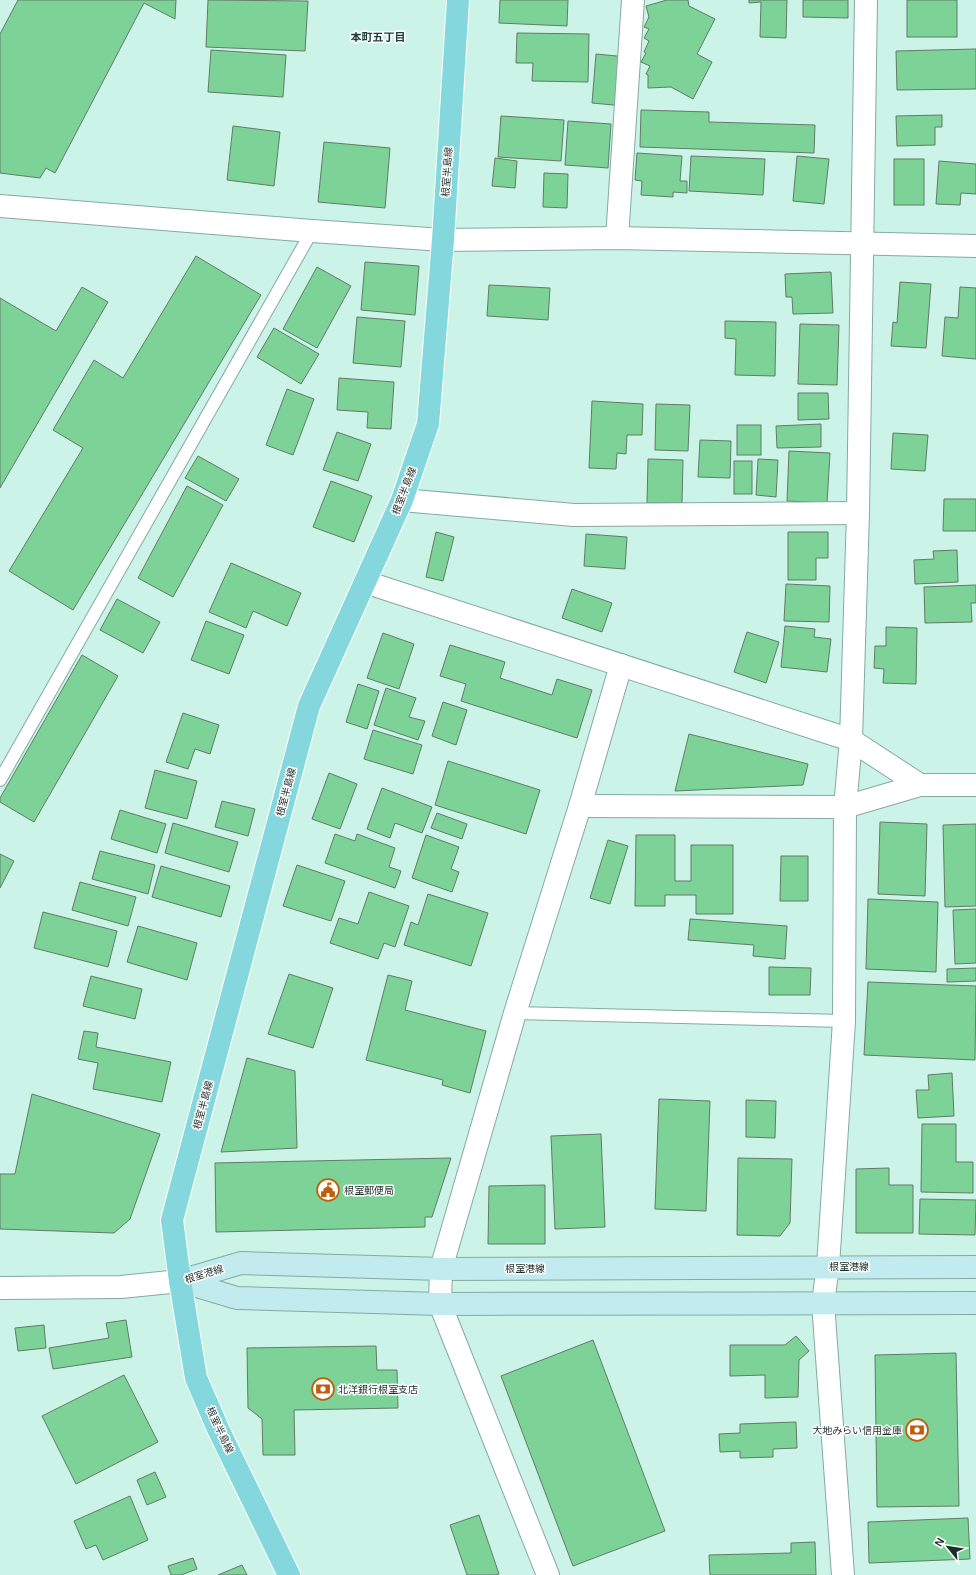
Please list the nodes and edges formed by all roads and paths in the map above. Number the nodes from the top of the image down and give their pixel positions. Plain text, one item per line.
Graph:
1 (458, 0) edge
2 (633, 0) edge
3 (866, 0) edge
4 (0, 206) edge
5 (312, 231) junction
6 (617, 238) junction
7 (443, 240) junction
8 (862, 243) junction
9 (976, 246) edge
10 (402, 500) junction
11 (858, 513) junction
12 (365, 582) junction
13 (621, 665) junction
14 (851, 740) junction
15 (0, 780) edge
16 (920, 785) junction
17 (976, 785) edge
18 (580, 806) junction
19 (845, 807) junction
20 (515, 1013) junction
21 (844, 1021) junction
22 (828, 1266) junction
23 (976, 1267) edge
24 (441, 1269) junction
25 (180, 1281) junction
26 (0, 1288) edge
27 (823, 1303) junction
28 (976, 1303) edge
29 (440, 1304) junction
30 (289, 1575) edge
31 (548, 1575) edge
32 (843, 1575) edge

1 - 7 main road, 根室半島線
2 - 6 street
3 - 8 street
4 - 5 street
5 - 7 street
5 - 15 lane
6 - 7 street
6 - 8 street
7 - 10 main road, 根室半島線
8 - 9 street
8 - 11 street
10 - 11 street
10 - 12 main road, 根室半島線
11 - 14 street
12 - 13 street
12 - 25 main road, 根室半島線
13 - 14 street
13 - 18 street
14 - 16 street
14 - 19 street
16 - 17 street
16 - 19 street
18 - 19 street
18 - 20 street
19 - 21 street
20 - 21 lane
20 - 24 street
21 - 22 street
22 - 23 main road, 根室港線
22 - 24 main road, 根室港線
22 - 27 street
24 - 25 main road, 根室港線
24 - 29 street
25 - 26 street
25 - 29 main road, 根室港線
25 - 30 main road, 根室半島線
27 - 28 main road, 根室港線
27 - 29 main road, 根室港線
27 - 32 street
29 - 31 street

